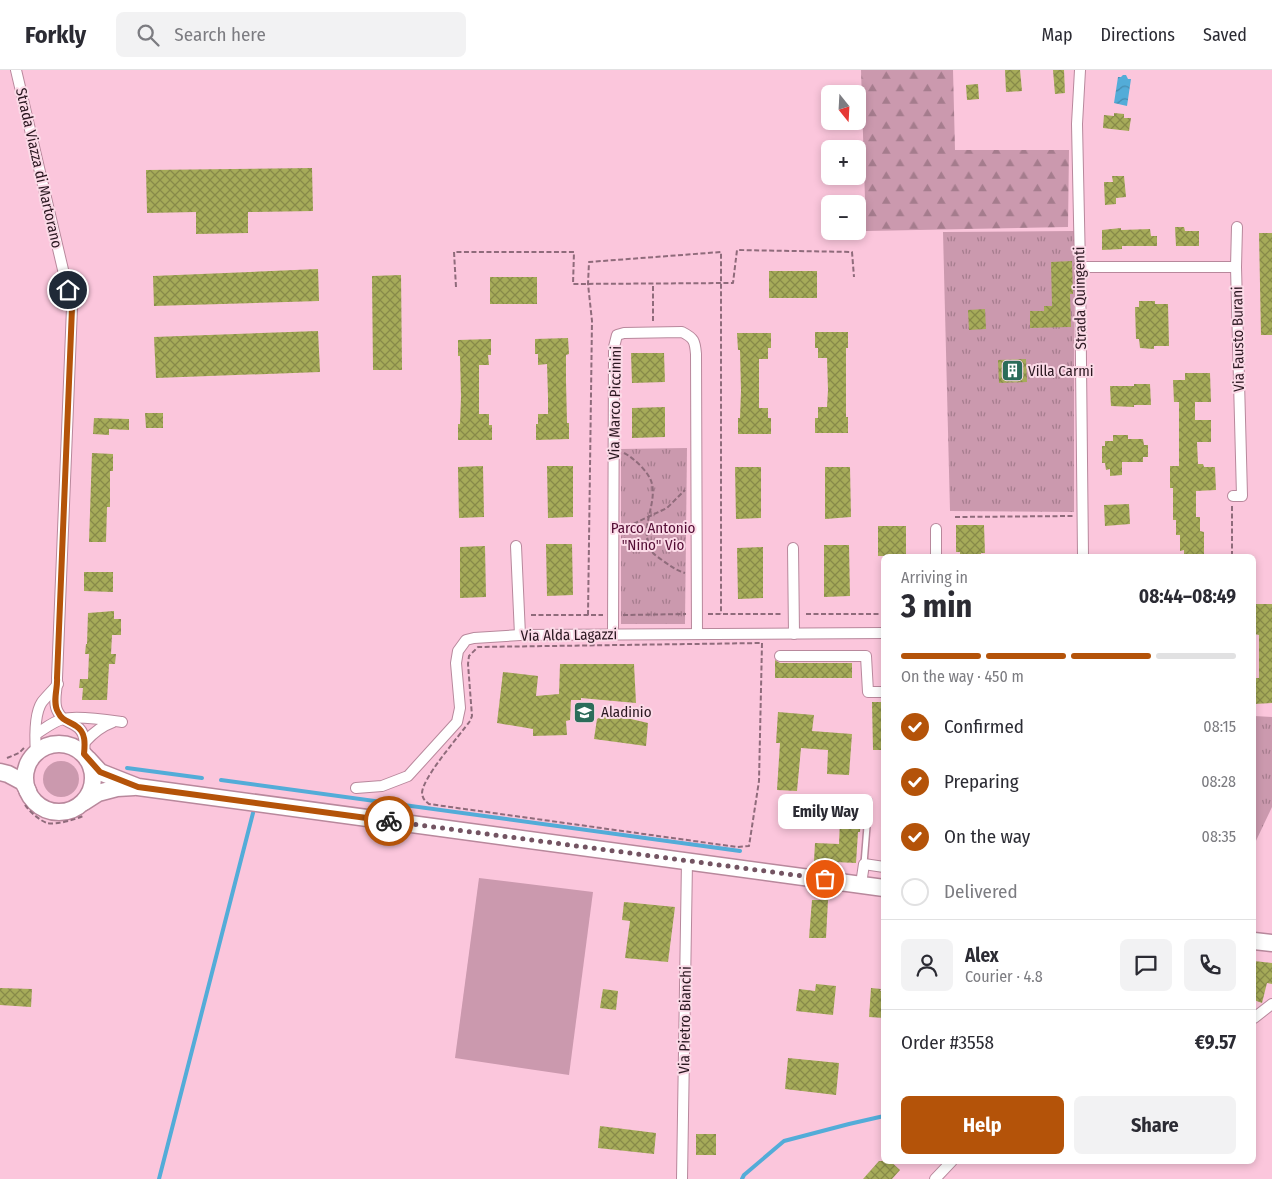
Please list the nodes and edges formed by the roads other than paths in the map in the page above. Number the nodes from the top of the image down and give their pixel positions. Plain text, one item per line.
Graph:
1 (16, 70) edge
2 (1080, 70) edge
3 (1238, 227) dead end
4 (1080, 267) junction
5 (1236, 268) junction
6 (1232, 496) road end
7 (936, 529) dead end
8 (516, 546) dead end
9 (792, 548) dead end
10 (936, 554) edge
11 (1083, 554) edge
12 (881, 633) edge
13 (613, 634) junction
14 (698, 634) junction
15 (794, 634) junction
16 (520, 635) junction
17 (780, 656) dead end
18 (58, 684) junction
19 (881, 692) edge
20 (62, 719) junction
21 (36, 734) junction
22 (86, 751) junction
23 (33, 756) junction
24 (0, 767) edge
25 (0, 772) edge
26 (138, 787) junction
27 (356, 788) dead end
28 (27, 799) junction
29 (869, 801) dead end
30 (84, 808) junction
31 (687, 861) junction
32 (864, 864) junction
33 (881, 867) edge
34 (861, 884) junction
35 (881, 887) edge
36 (1256, 941) edge
37 (1272, 943) edge
38 (1272, 1004) edge
39 (1256, 1016) edge
40 (949, 1164) edge
41 (682, 1179) edge
42 (935, 1179) edge

1 - 18 street, Strada Viazza di Martorano
2 - 4 street, Strada Quingenti
3 - 5 street
4 - 5 street, Via Fausto Burani
4 - 11 street, Strada Quingenti
5 - 6 street, Via Fausto Burani
7 - 10 street
8 - 16 street
9 - 15 street
12 - 15 street, Via Alda Lagazzi
13 - 14 street, Via Alda Lagazzi
13 - 14 street, Via Marco Piccinini
13 - 16 street, Via Alda Lagazzi
14 - 15 street, Via Alda Lagazzi
16 - 27 street, Via Alda Lagazzi
17 - 19 street
18 - 20 street, Strada Viazza di Martorano
18 - 21 street
20 - 21 street
20 - 22 street
20 - 22 street
21 - 23 street
22 - 23 main road
22 - 26 main road
22 - 30 main road
23 - 24 main road
23 - 28 main road
25 - 28 main road
26 - 30 main road
26 - 31 main road
28 - 30 main road
29 - 32 lane
31 - 34 main road
31 - 41 street, Via Pietro Bianchi
32 - 33 street
32 - 34 street
34 - 35 main road
36 - 37 main road
38 - 39 street
40 - 42 street

